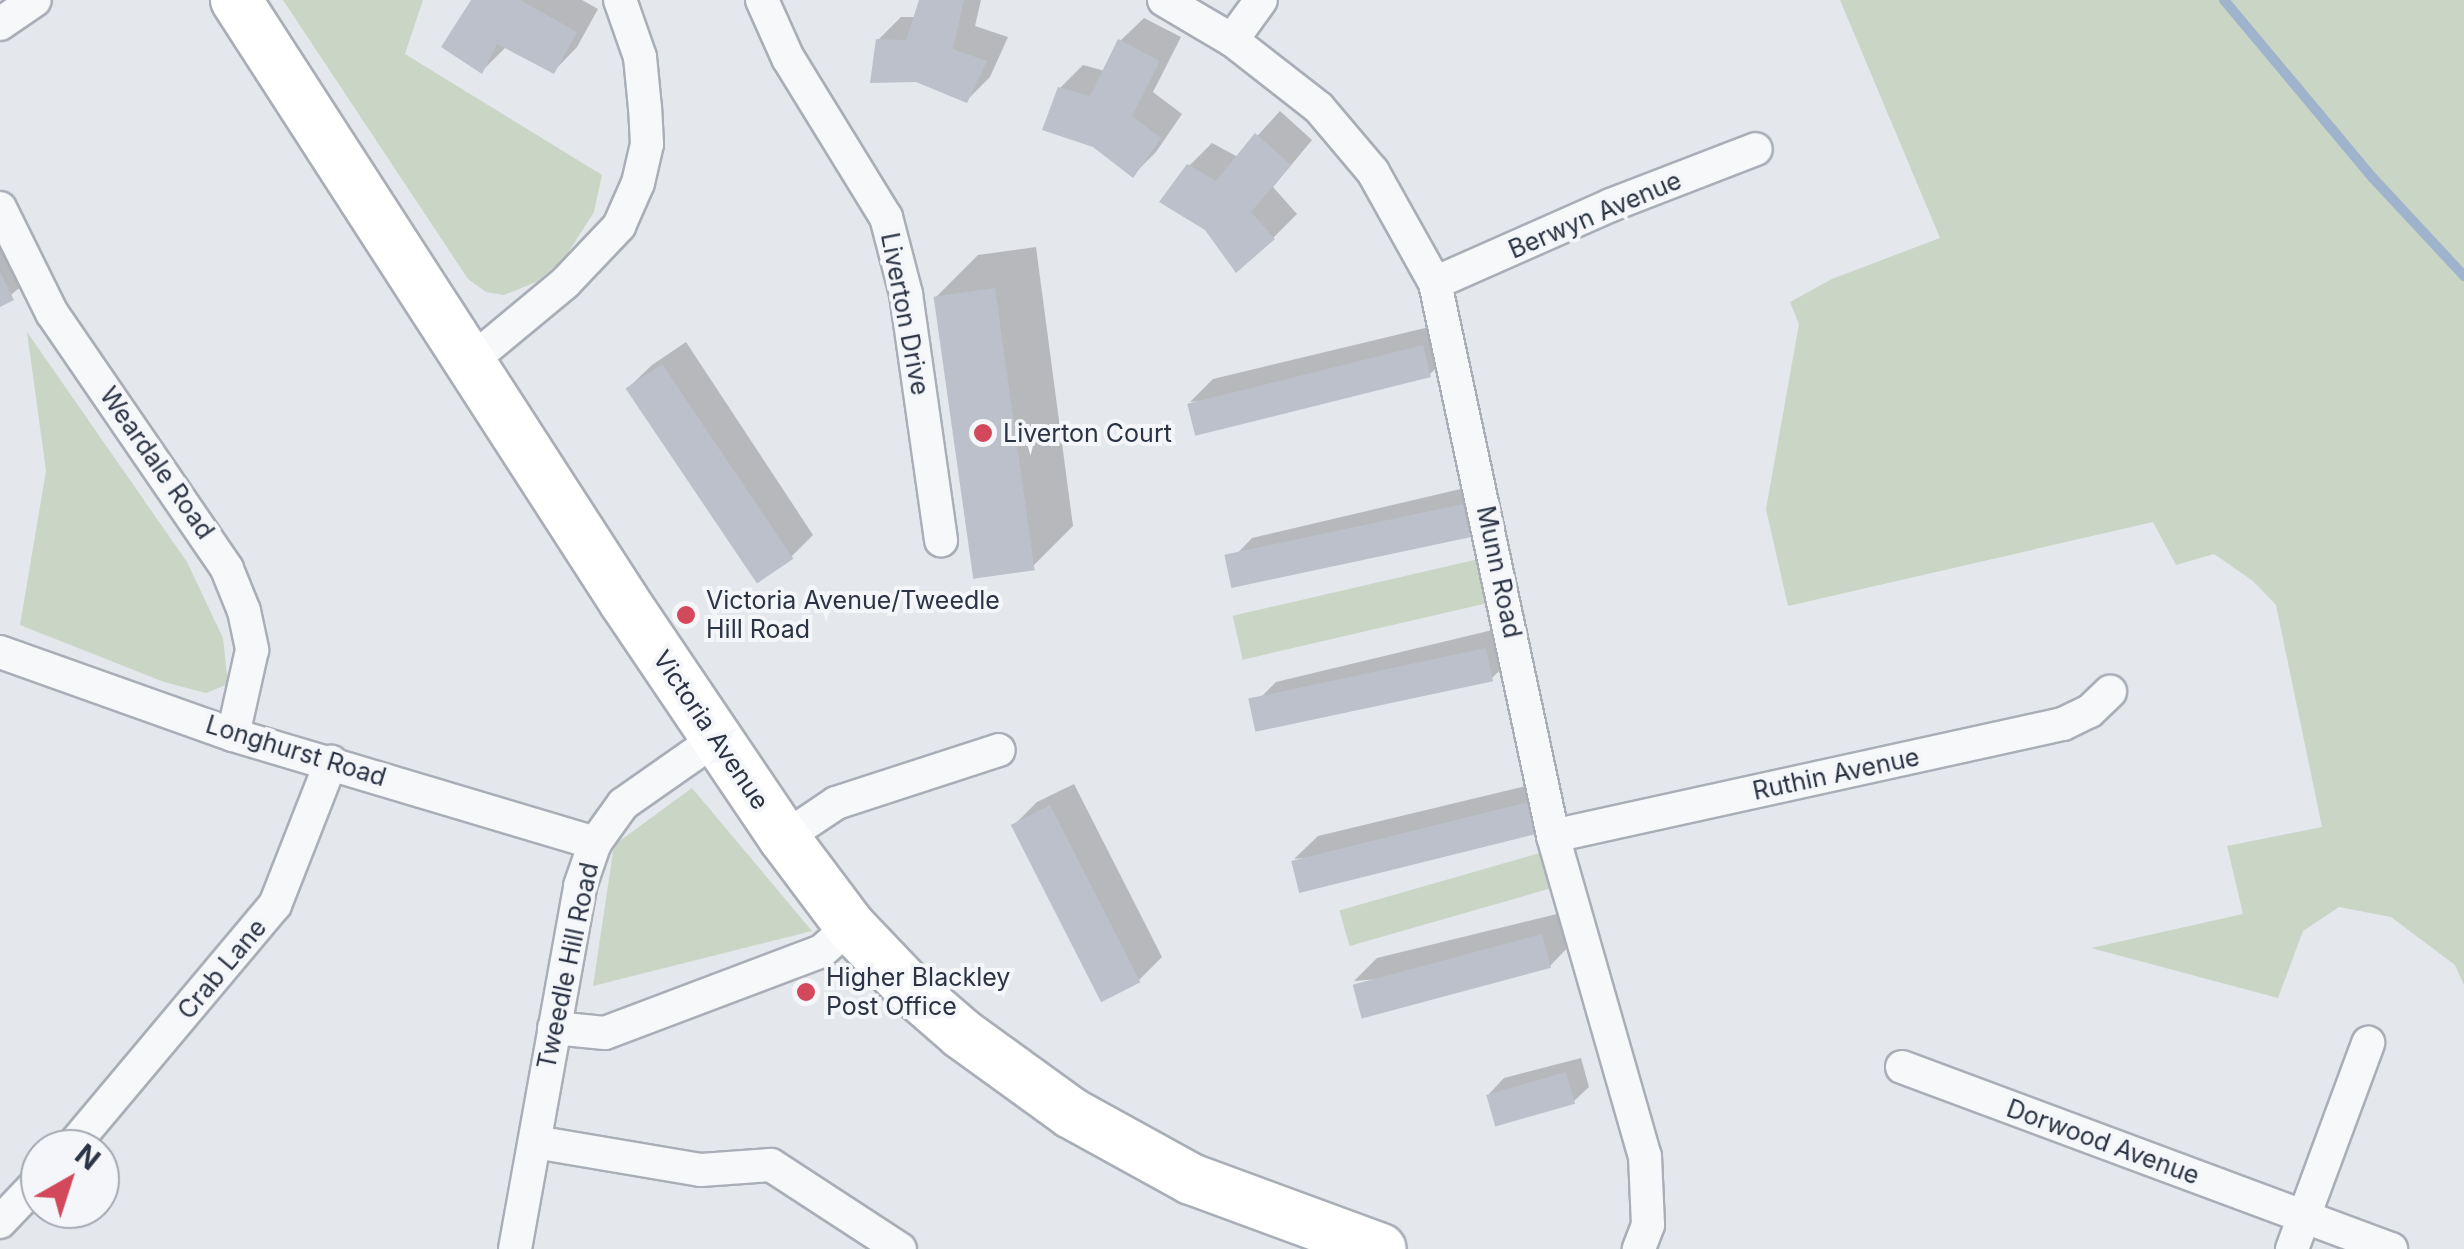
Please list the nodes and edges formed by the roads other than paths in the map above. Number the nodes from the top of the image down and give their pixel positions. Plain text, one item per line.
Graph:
1 (35, 0) edge
2 (236, 0) edge
3 (620, 0) edge
4 (762, 0) edge
5 (1164, 0) edge
6 (1261, 0) edge
7 (0, 24) edge
8 (1232, 40) junction
9 (1756, 149) dead end
10 (0, 208) edge
11 (1435, 283) junction
12 (471, 361) junction
13 (941, 541) dead end
14 (0, 652) edge
15 (2110, 692) dead end
16 (233, 735) junction
17 (716, 739) junction
18 (999, 750) dead end
19 (332, 762) junction
20 (1553, 836) junction
21 (784, 838) junction
22 (595, 843) junction
23 (850, 926) junction
24 (554, 1028) junction
25 (2368, 1043) dead end
26 (1902, 1067) dead end
27 (87, 1129) edge
28 (535, 1142) junction
29 (20, 1201) edge
30 (2304, 1217) junction
31 (0, 1222) edge
32 (1288, 1232) edge
33 (515, 1249) edge
34 (900, 1249) edge
35 (1381, 1249) edge
36 (1640, 1249) edge
37 (2292, 1249) edge
38 (2390, 1249) edge

1 - 7 street
2 - 12 main road, Victoria Avenue
3 - 12 street
4 - 13 street, Liverton Drive
5 - 8 street, Munn Road
6 - 8 street
8 - 11 street, Munn Road
9 - 11 street, Berwyn Avenue
10 - 16 street, Weardale Road
11 - 20 street, Munn Road
12 - 17 main road, Victoria Avenue
14 - 16 street, Longhurst Road
15 - 20 street, Ruthin Avenue
16 - 19 street, Longhurst Road
17 - 21 main road, Victoria Avenue
17 - 22 street, Tweedle Hill Road
18 - 21 street
19 - 22 street, Longhurst Road
19 - 27 street, Crab Lane
20 - 36 street, Munn Road
21 - 23 main road, Victoria Avenue
22 - 24 street, Tweedle Hill Road
23 - 24 street
23 - 32 main road, Victoria Avenue
24 - 28 street, Tweedle Hill Road
25 - 30 street
26 - 30 street, Dorwood Avenue
28 - 33 street, Tweedle Hill Road
28 - 34 street
29 - 31 street
30 - 37 street
30 - 38 street, Dorwood Avenue
32 - 35 main road, Victoria Avenue

